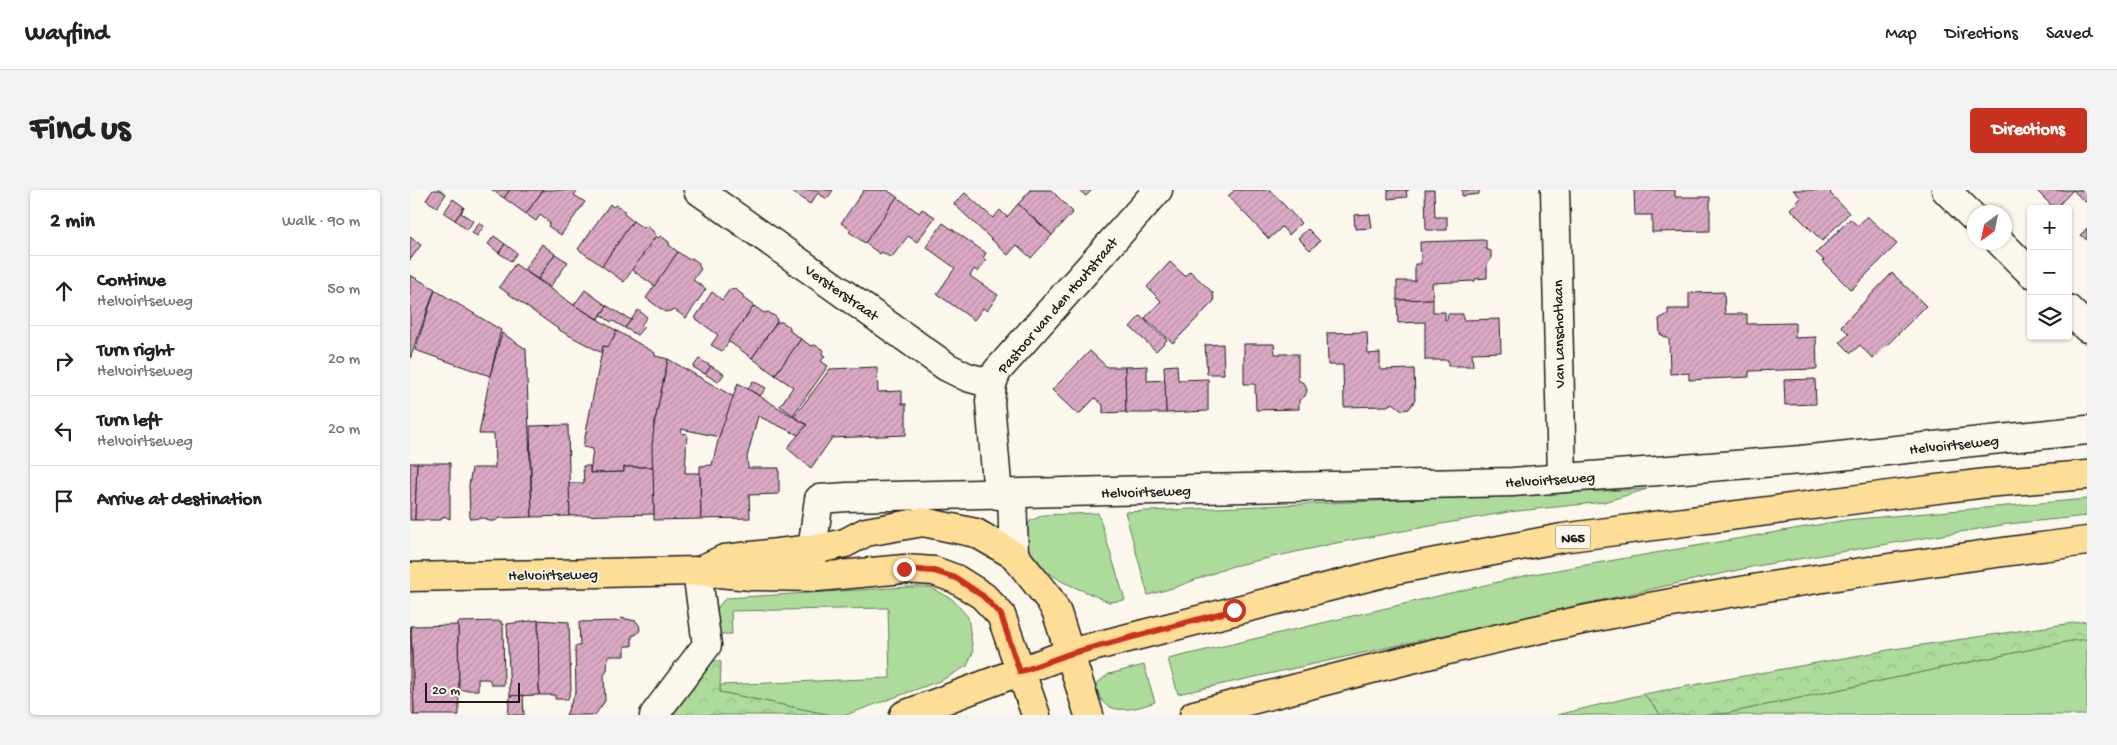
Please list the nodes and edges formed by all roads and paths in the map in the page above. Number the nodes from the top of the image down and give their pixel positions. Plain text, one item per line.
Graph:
1 (698, 190) edge
2 (1158, 190) edge
3 (1555, 190) edge
4 (1946, 190) edge
5 (1967, 211) edge
6 (2008, 250) edge
7 (2027, 269) edge
8 (2072, 314) edge
9 (2087, 328) edge
10 (992, 384) junction
11 (2087, 430) edge
12 (2087, 475) edge
13 (1562, 478) junction
14 (1005, 495) junction
15 (2087, 541) edge
16 (812, 550) junction
17 (1014, 555) junction
18 (697, 571) junction
19 (410, 577) edge
20 (811, 577) junction
21 (1069, 654) junction
22 (1020, 672) junction
23 (654, 715) edge
24 (904, 715) edge
25 (1036, 715) edge
26 (1089, 715) edge
27 (1194, 715) edge

1 - 10 street, Versterstraat
2 - 10 street, Pastoor van den Houtstraat
3 - 13 street, Van Lanschotlaan
4 - 5 street
6 - 7 street
8 - 9 street
10 - 14 street, Pastoor van den Houtstraat
11 - 13 street, Helvoirtseweg
12 - 21 main road, N65
13 - 14 street, Helvoirtseweg
14 - 16 street, Helvoirtseweg
14 - 17 street
15 - 27 main road
16 - 17 main road, Helvoirtseweg
16 - 18 main road, Helvoirtseweg
16 - 20 street, Helvoirtseweg
17 - 21 main road, Helvoirtseweg
18 - 19 main road, Helvoirtseweg
18 - 20 main road, Helvoirtseweg
18 - 23 street
20 - 22 main road, Helvoirtseweg
21 - 22 main road, N65
21 - 26 main road, Helvoirtseweg
22 - 24 main road
22 - 25 main road, Helvoirtseweg

